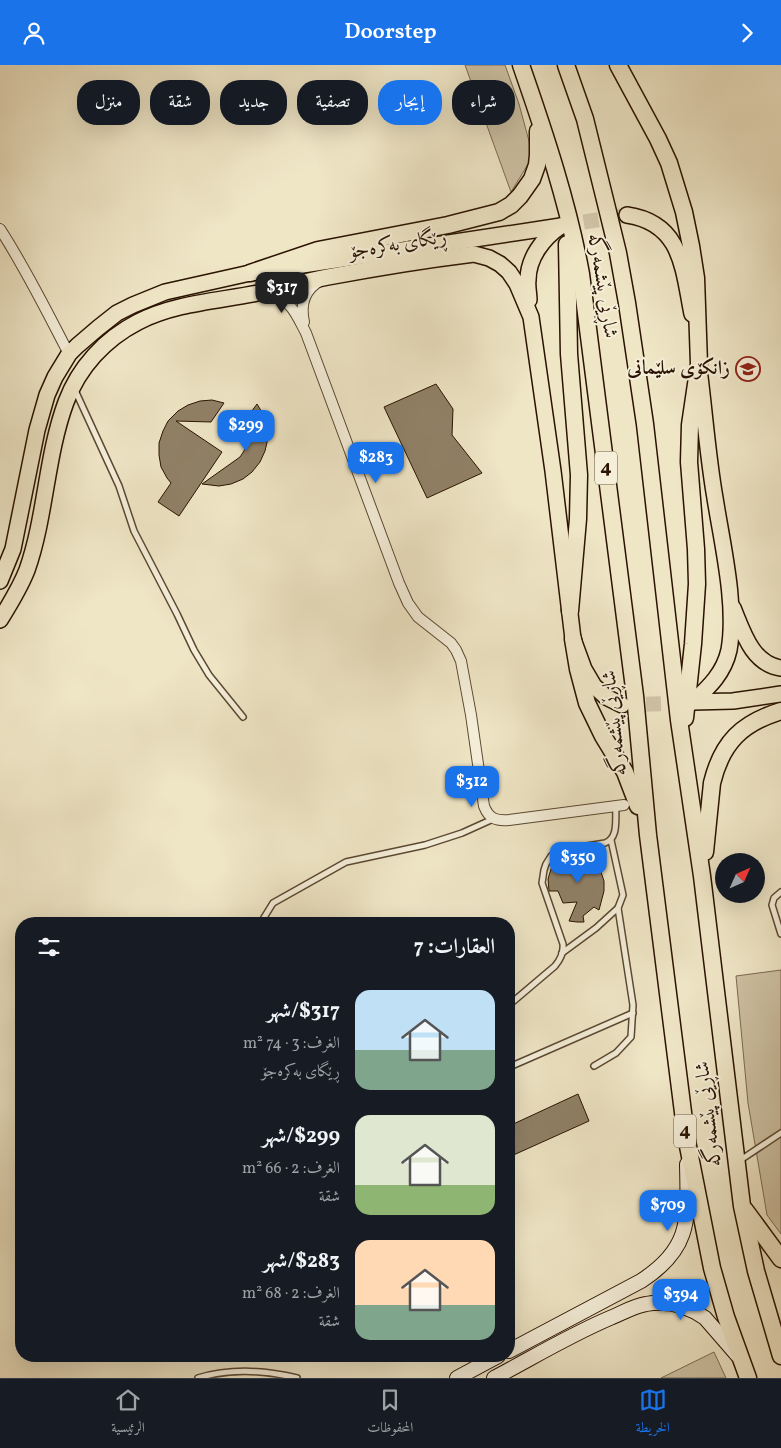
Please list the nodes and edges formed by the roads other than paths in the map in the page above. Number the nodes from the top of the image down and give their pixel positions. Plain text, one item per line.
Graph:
1 (521, 65) edge
2 (618, 65) edge
3 (569, 69) edge
4 (537, 111) junction
5 (556, 170) junction
6 (627, 215) tunnel mouth
7 (0, 229) edge
8 (250, 273) junction
9 (327, 277) junction
10 (258, 293) junction
11 (531, 317) junction
12 (306, 333) junction
13 (69, 355) junction
14 (699, 364) junction
15 (77, 380) junction
16 (0, 581) edge
17 (730, 601) junction
18 (570, 611) junction
19 (0, 620) edge
20 (573, 639) junction
21 (781, 668) edge
22 (781, 695) edge
23 (622, 705) tunnel mouth
24 (781, 711) edge
25 (243, 717) dead end
26 (683, 747) junction
27 (620, 805) joint
28 (493, 819) junction
29 (648, 835) junction
30 (611, 840) junction
31 (702, 876) junction
32 (781, 892) edge
33 (618, 908) junction
34 (264, 917) edge
35 (781, 934) edge
36 (562, 953) junction
37 (515, 1000) edge
38 (633, 1013) junction
39 (515, 1065) edge
40 (594, 1066) dead end
41 (781, 1133) edge
42 (686, 1136) junction
43 (737, 1163) junction
44 (742, 1206) junction
45 (781, 1259) edge
46 (602, 1303) junction
47 (608, 1319) junction
48 (515, 1348) edge
49 (781, 1356) edge
50 (487, 1362) edge
51 (744, 1371) edge
52 (198, 1378) edge
53 (297, 1378) edge
54 (457, 1378) edge
55 (494, 1378) edge

1 - 4 highway, شاڕێی پێشمەرگە / 4
2 - 14 highway
3 - 26 highway, شاڕێی پێشمەرگە
4 - 5 highway, شاڕێی پێشمەرگە / 4
4 - 8 highway
5 - 18 highway
5 - 29 highway, شاڕێی پێشمەرگە / 4
6 - 14 main road
7 - 13 street
8 - 11 main road, ڕێگای بەکرەجۆ
8 - 13 main road, ڕێگای بەکرەجۆ
9 - 10 main road, ڕێگای بەکرەجۆ
9 - 11 main road, ڕێگای بەکرەجۆ
9 - 12 street
10 - 12 street
10 - 15 main road, ڕێگای بەکرەجۆ
11 - 18 main road, ڕێگای بەکرەجۆ
12 - 28 street
13 - 15 main road
13 - 16 main road, ڕێگای بەکرەجۆ
14 - 17 main road
14 - 26 highway
15 - 19 main road, ڕێگای بەکرەجۆ
15 - 25 lane
17 - 21 main road
17 - 22 main road
18 - 20 main road, ڕێگای بەکرەجۆ
20 - 23 main road, ڕێگای بەکرەجۆ
20 - 29 highway
24 - 31 highway
26 - 31 highway, شاڕێی پێشمەرگە
27 - 28 street
27 - 30 lane
28 - 34 lane
29 - 42 highway, شاڕێی پێشمەرگە / 4
30 - 33 lane
30 - 36 lane
31 - 43 highway, شاڕێی پێشمەرگە
32 - 35 lane
33 - 36 lane
33 - 38 lane
36 - 37 lane
38 - 39 lane
38 - 40 lane
41 - 43 lane
42 - 46 main road
42 - 51 highway, شاڕێی پێشمەرگە / 4
43 - 44 highway, شاڕێی پێشمەرگە
44 - 45 highway
44 - 49 highway, شاڕێی پێشمەرگە
46 - 47 main road
46 - 48 main road
47 - 51 main road
47 - 55 main road
50 - 54 main road
52 - 53 lane

